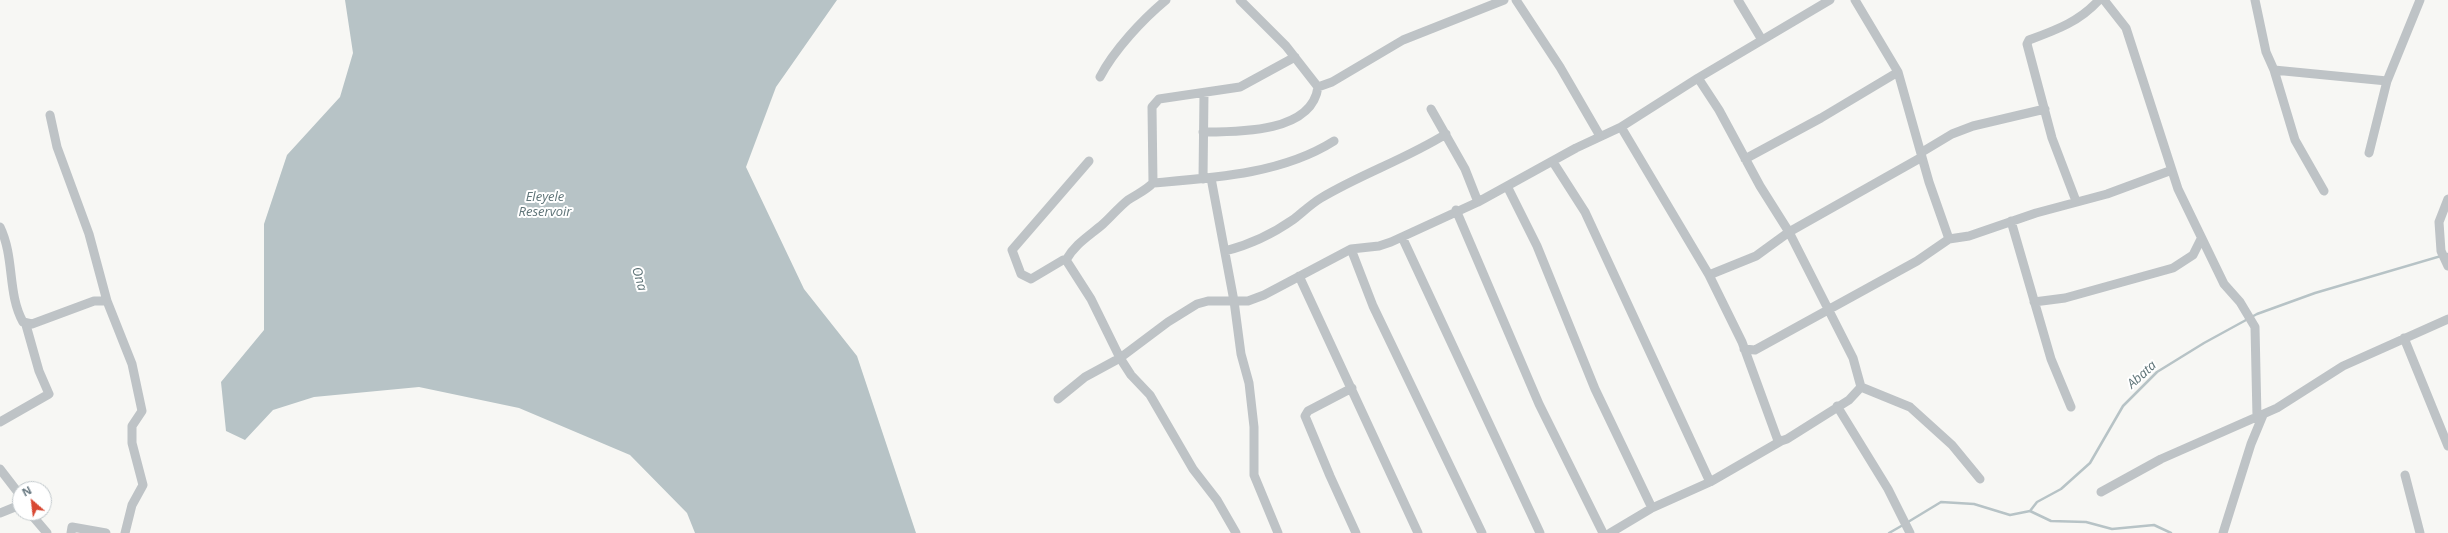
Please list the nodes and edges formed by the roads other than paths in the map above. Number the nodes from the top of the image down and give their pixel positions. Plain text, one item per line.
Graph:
1 (1166, 0) edge
2 (1240, 0) edge
3 (1504, 0) edge
4 (1516, 0) edge
5 (1738, 0) edge
6 (1830, 0) edge
7 (1855, 0) edge
8 (2099, 0) edge
9 (2104, 0) edge
10 (2254, 0) edge
11 (2420, 0) edge
12 (1762, 40) junction
13 (1295, 57) junction
14 (2274, 70) junction
15 (1898, 72) junction
16 (1100, 76) dead end
17 (1698, 78) junction
18 (2387, 81) junction
19 (1318, 87) junction
20 (1204, 92) junction
21 (1431, 109) dead end
22 (2045, 109) junction
23 (50, 115) dead end
24 (1621, 128) junction
25 (1203, 132) junction
26 (1446, 134) junction
27 (1600, 136) junction
28 (1334, 141) dead end
29 (2370, 153) dead end
30 (1922, 154) junction
31 (1745, 159) junction
32 (1089, 161) dead end
33 (1553, 162) junction
34 (2172, 170) junction
35 (1207, 179) junction
36 (1153, 183) junction
37 (1507, 186) junction
38 (2324, 191) dead end
39 (2448, 199) edge
40 (2076, 201) junction
41 (1478, 202) junction
42 (1456, 210) junction
43 (2011, 221) junction
44 (0, 227) edge
45 (1789, 232) junction
46 (1402, 237) junction
47 (2201, 238) junction
48 (1949, 239) junction
49 (1351, 249) junction
50 (1225, 251) junction
51 (1066, 260) junction
52 (2448, 266) edge
53 (1709, 275) junction
54 (1299, 276) junction
55 (107, 301) junction
56 (1234, 301) junction
57 (2034, 302) junction
58 (1829, 310) junction
59 (2448, 319) edge
60 (26, 325) junction
61 (2404, 338) junction
62 (1744, 348) junction
63 (1120, 358) junction
64 (1861, 387) junction
65 (1352, 388) junction
66 (1058, 399) dead end
67 (1837, 406) junction
68 (2071, 407) dead end
69 (2260, 416) junction
70 (0, 422) edge
71 (1781, 441) junction
72 (2448, 446) edge
73 (0, 469) edge
74 (2405, 475) dead end
75 (1980, 479) dead end
76 (1710, 482) junction
77 (12, 485) edge
78 (2101, 492) dead end
79 (12, 508) edge
80 (1652, 508) junction
81 (0, 513) edge
82 (37, 521) edge
83 (47, 533) edge
84 (71, 533) edge
85 (106, 533) edge
86 (125, 533) edge
87 (1236, 533) edge
88 (1278, 533) edge
89 (1356, 533) edge
90 (1418, 533) edge
91 (1482, 533) edge
92 (1540, 533) edge
93 (1603, 533) edge
94 (1610, 533) edge
95 (1910, 533) edge
96 (2222, 533) edge
97 (2420, 533) edge

1 - 16 street
2 - 13 street
3 - 19 street
4 - 27 street
5 - 12 street
6 - 12 street
7 - 15 street
8 - 22 street
9 - 34 street
10 - 14 street
11 - 18 street
12 - 17 street
13 - 19 street
13 - 20 street
14 - 18 street
14 - 38 street
15 - 30 street
15 - 31 street
17 - 24 street
17 - 31 street
18 - 29 street
19 - 25 street
20 - 25 street
20 - 36 street
21 - 26 street
22 - 30 street
22 - 40 street
23 - 55 street
24 - 27 street
24 - 53 street
25 - 35 street
26 - 41 street
26 - 50 street
27 - 33 street
28 - 35 street
30 - 45 street
30 - 48 street
31 - 45 street
32 - 51 street
33 - 37 street
33 - 76 street
34 - 40 street
34 - 47 street
35 - 36 street
35 - 50 street
36 - 51 street
37 - 41 street
37 - 80 street
39 - 52 street
40 - 43 street
41 - 42 street
42 - 46 street
42 - 93 street
43 - 48 street
43 - 57 street
44 - 60 street
45 - 53 street
45 - 58 street
46 - 49 street
46 - 92 street
47 - 57 street
47 - 69 street
48 - 58 street
49 - 54 street
49 - 91 street
50 - 56 street
51 - 63 street
53 - 62 street
54 - 56 street
54 - 65 street
55 - 60 street
55 - 86 street
56 - 63 street
56 - 88 street
57 - 68 street
58 - 62 street
58 - 64 street
59 - 61 street
60 - 70 street
61 - 69 street
61 - 72 street
62 - 71 street
63 - 66 street
63 - 87 street
64 - 67 street
64 - 75 street
65 - 89 street
65 - 90 street
67 - 71 street
67 - 95 street
69 - 78 street
69 - 96 street
71 - 76 street
73 - 77 street
74 - 97 street
76 - 80 street
79 - 81 street
80 - 94 street
82 - 83 street
84 - 85 street

